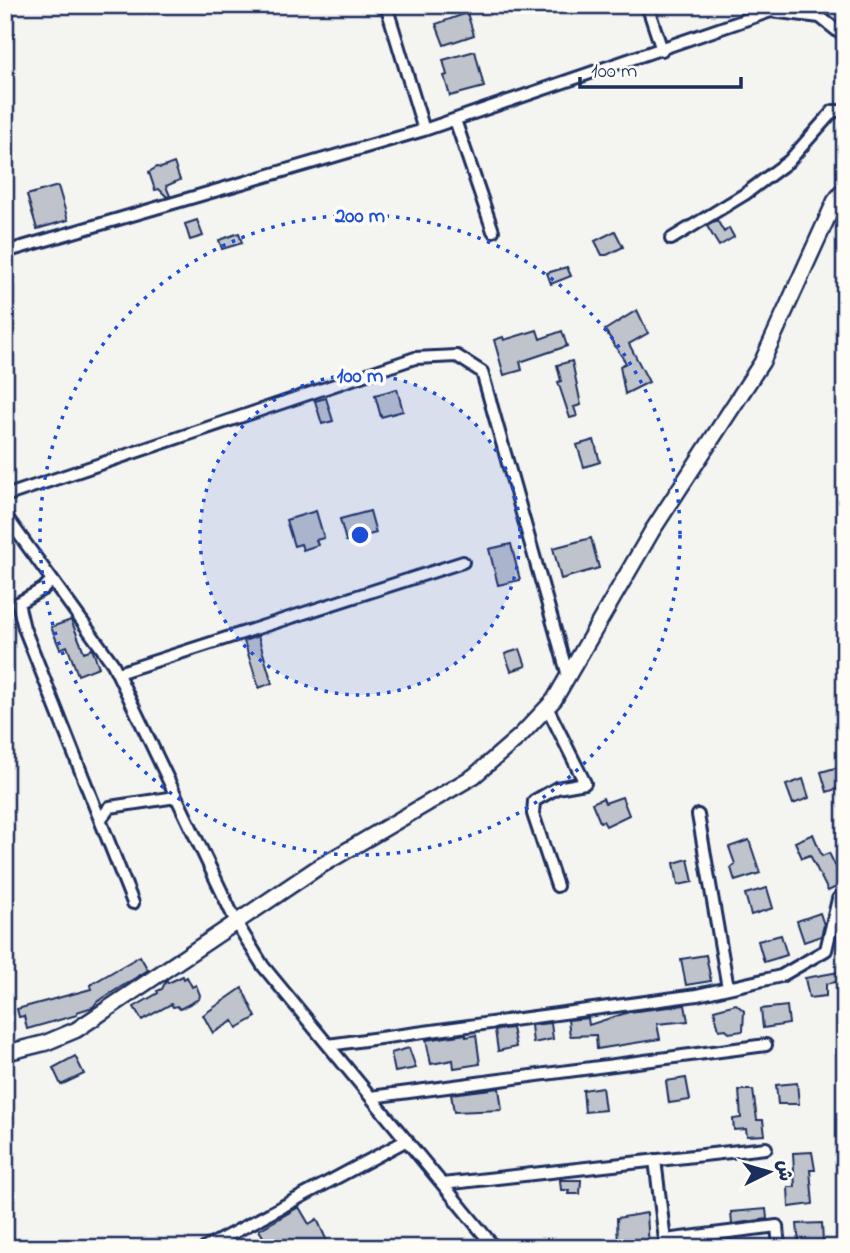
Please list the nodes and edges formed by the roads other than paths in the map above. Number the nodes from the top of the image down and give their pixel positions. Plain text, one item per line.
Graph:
1 (386, 5) edge
2 (647, 5) edge
3 (845, 37) edge
4 (662, 50) junction
5 (845, 111) edge
6 (455, 120) junction
7 (424, 130) junction
8 (845, 188) edge
9 (493, 231) dead end
10 (671, 239) dead end
11 (5, 253) edge
12 (5, 496) edge
13 (5, 515) edge
14 (463, 562) dead end
15 (52, 580) junction
16 (118, 673) junction
17 (568, 676) junction
18 (547, 707) junction
19 (176, 797) junction
20 (698, 815) dead end
21 (100, 820) junction
22 (557, 886) dead end
23 (845, 892) edge
24 (133, 903) dead end
25 (237, 924) junction
26 (728, 988) junction
27 (328, 1045) junction
28 (766, 1045) dead end
29 (5, 1053) edge
30 (371, 1097) junction
31 (407, 1140) junction
32 (766, 1148) dead end
33 (655, 1160) junction
34 (443, 1184) junction
35 (209, 1247) edge
36 (495, 1248) edge
37 (779, 1248) edge

1 - 7 street
2 - 4 street
3 - 4 street
4 - 6 street
5 - 10 street
6 - 7 street
6 - 9 street
7 - 11 street
8 - 17 street
12 - 17 street
13 - 15 street
14 - 16 street
15 - 16 street
15 - 21 street
16 - 19 street
17 - 18 street
18 - 22 street
18 - 25 street
19 - 21 street
19 - 25 street
20 - 26 street
21 - 24 street
23 - 26 street
25 - 27 street
25 - 29 street
26 - 27 street
27 - 30 street
28 - 30 street
30 - 31 street
31 - 34 street
31 - 35 street
32 - 33 street
33 - 34 street
33 - 37 street
34 - 36 street

